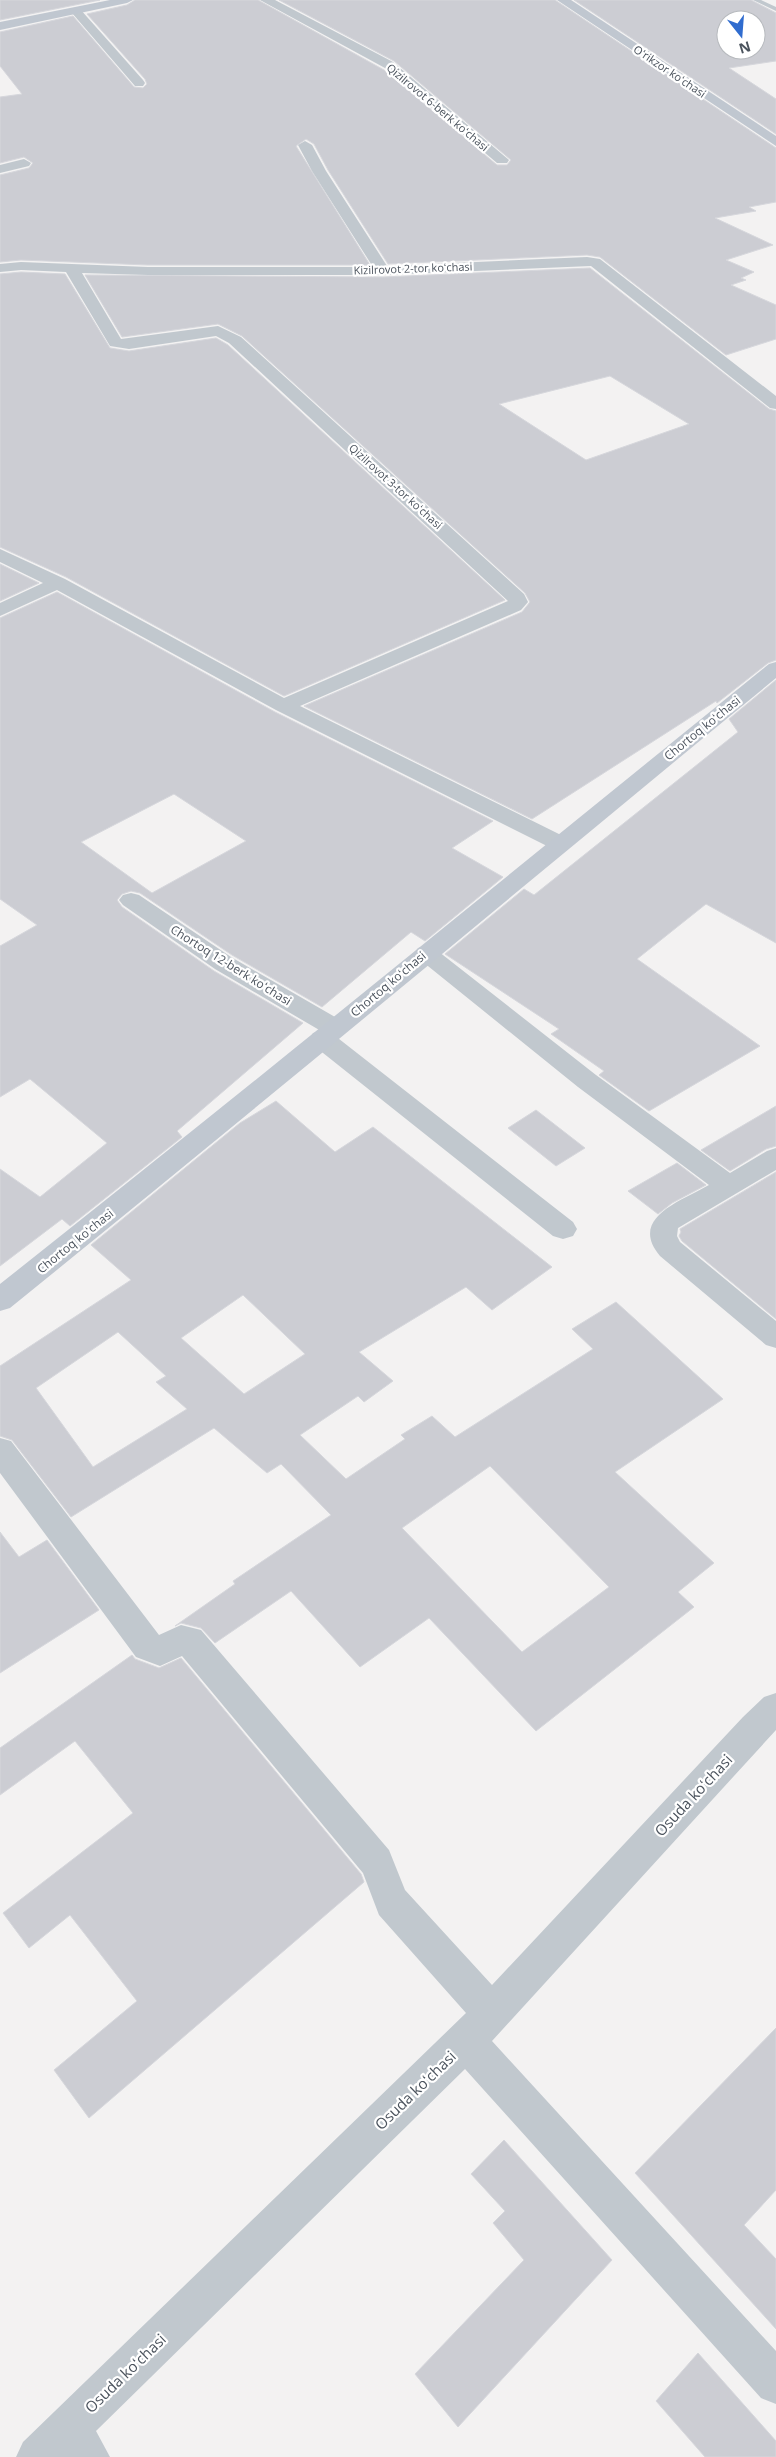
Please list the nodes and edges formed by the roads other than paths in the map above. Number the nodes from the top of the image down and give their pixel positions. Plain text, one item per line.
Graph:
1 (128, 0) edge
2 (266, 0) edge
3 (563, 0) edge
4 (756, 0) edge
5 (104, 2) edge
6 (776, 9) edge
7 (76, 11) junction
8 (0, 26) edge
9 (139, 82) dead end
10 (776, 142) edge
11 (305, 145) dead end
12 (502, 160) dead end
13 (24, 163) dead end
14 (0, 169) edge
15 (0, 268) edge
16 (72, 269) junction
17 (383, 271) junction
18 (776, 404) edge
19 (0, 555) edge
20 (58, 583) junction
21 (0, 610) edge
22 (776, 668) edge
23 (283, 706) junction
24 (559, 843) junction
25 (131, 900) dead end
26 (426, 953) junction
27 (328, 1033) junction
28 (776, 1158) edge
29 (729, 1186) junction
30 (563, 1229) dead end
31 (0, 1300) edge
32 (776, 1337) edge
33 (0, 1450) edge
34 (776, 1708) edge
35 (479, 2027) junction
36 (775, 2379) edge
37 (78, 2442) edge
38 (38, 2457) edge

1 - 5 main road
2 - 12 street, Qizilrovot 6-berk koʻchasi
3 - 10 main road, Oʻrikzor koʻchasi
4 - 6 lane
5 - 7 main road
7 - 8 main road
7 - 9 street
11 - 17 street
13 - 14 street
15 - 16 street, Kizilrovot 2-tor koʻchasi
16 - 17 street, Kizilrovot 2-tor koʻchasi
16 - 23 street, Qizilrovot 3-tor koʻchasi
17 - 18 street, Kizilrovot 2-tor koʻchasi
19 - 20 street
20 - 21 street
20 - 23 street
22 - 24 main road, Chortoq koʻchasi
23 - 24 street
24 - 26 main road, Chortoq koʻchasi
25 - 27 street, Chortoq 12-berk koʻchasi
26 - 27 main road, Chortoq koʻchasi
26 - 29 street
27 - 30 street, Chortoq 12-berk koʻchasi
27 - 31 main road, Chortoq koʻchasi
28 - 29 street
29 - 32 street
33 - 35 street
34 - 35 street, Osuda koʻchasi
35 - 36 street
35 - 37 street, Osuda koʻchasi
37 - 38 street, Osuda koʻchasi

